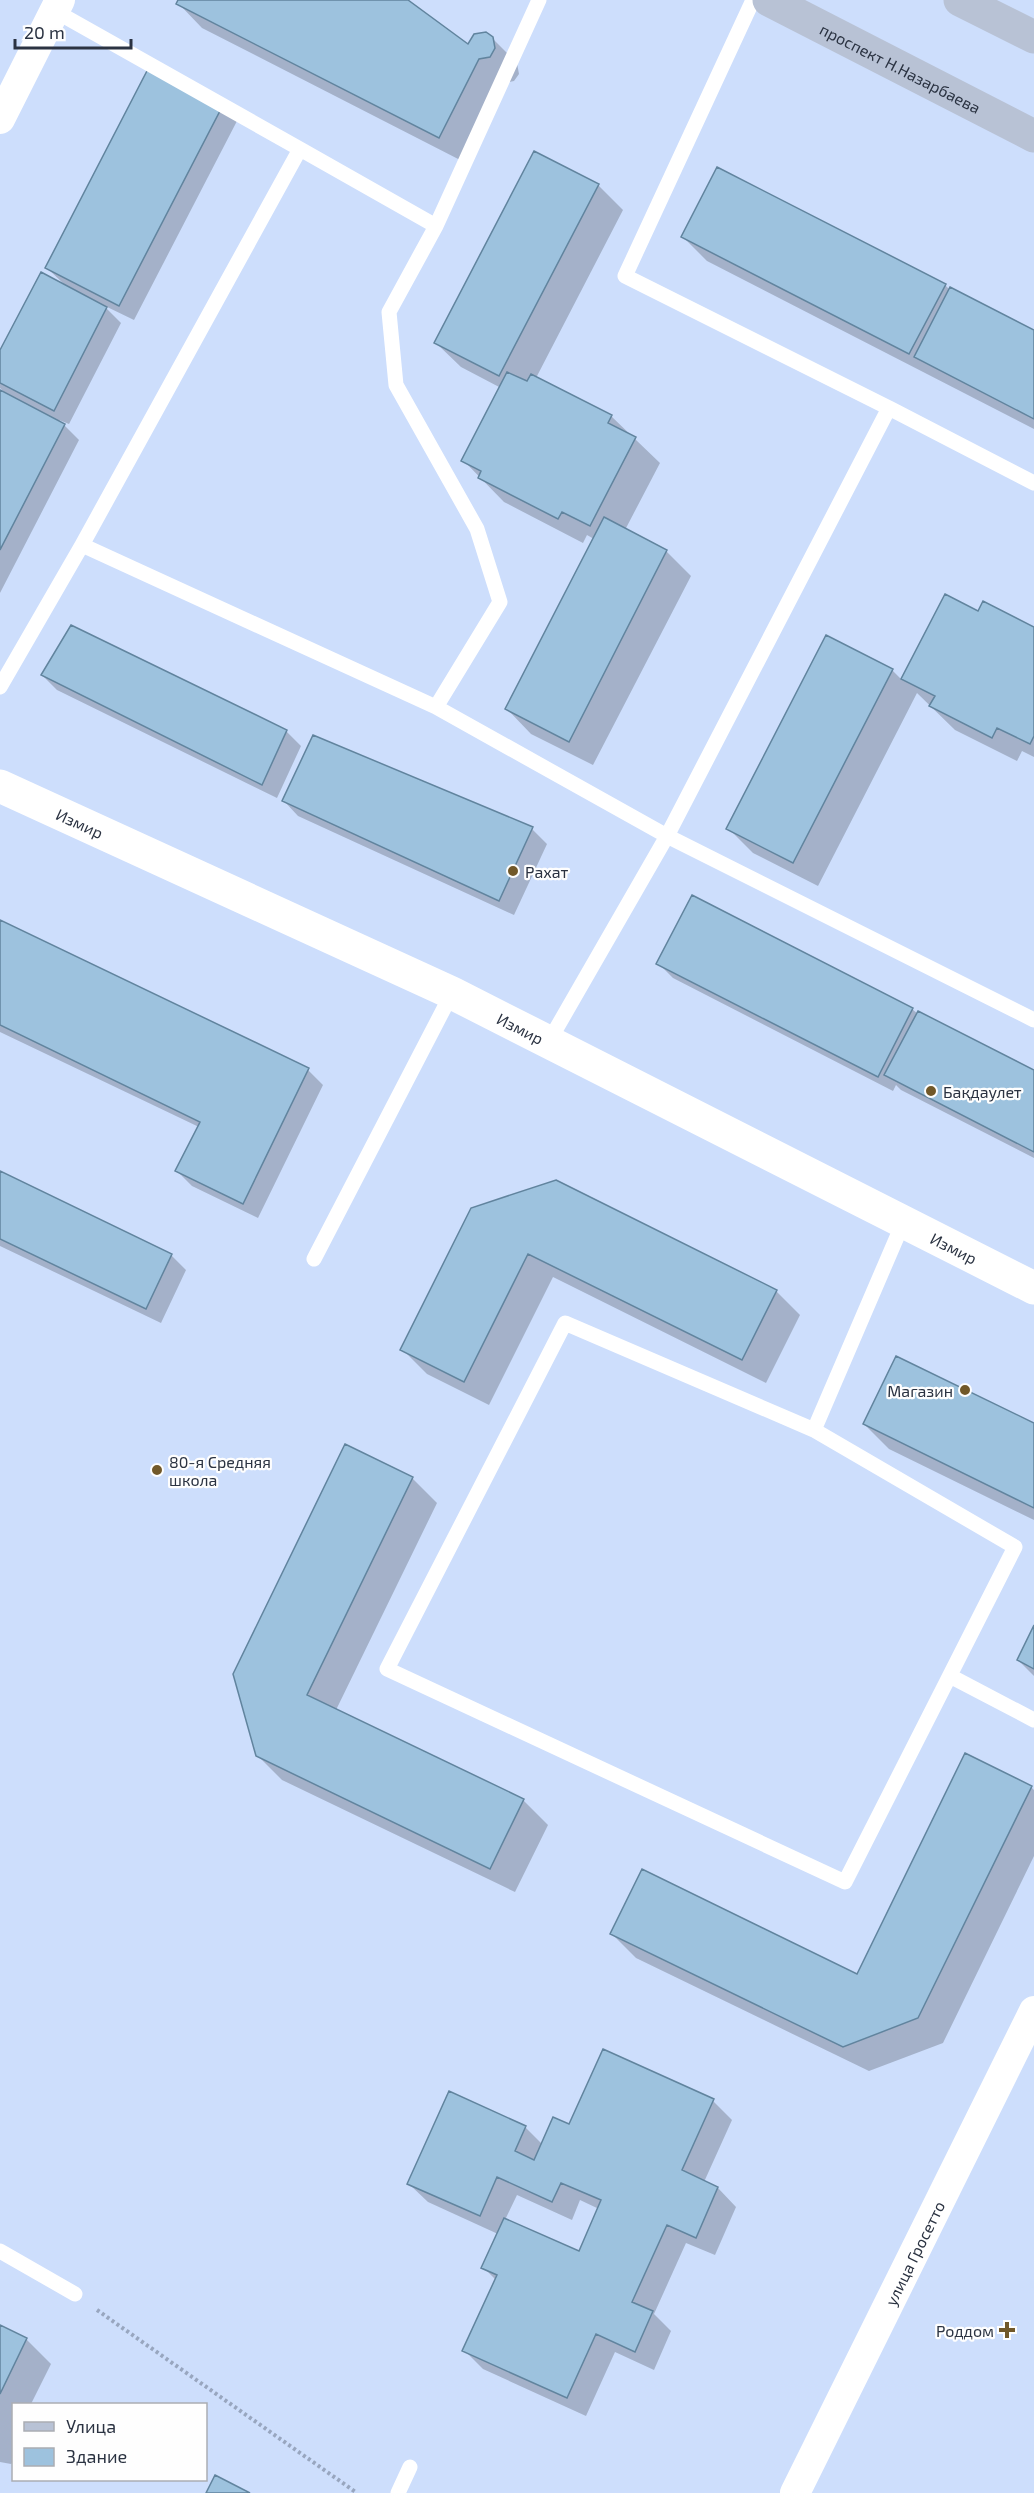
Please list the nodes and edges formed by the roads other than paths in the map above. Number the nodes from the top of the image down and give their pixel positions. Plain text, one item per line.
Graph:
1 (539, 0) edge
2 (753, 0) edge
3 (769, 0) edge
4 (960, 0) edge
5 (58, 5) edge
6 (1034, 37) edge
7 (0, 119) edge
8 (1034, 136) edge
9 (300, 149) junction
10 (436, 226) junction
11 (889, 408) junction
12 (1034, 483) edge
13 (82, 545) junction
14 (0, 687) edge
15 (436, 707) junction
16 (0, 786) edge
17 (667, 836) junction
18 (452, 993) junction
19 (1034, 1020) edge
20 (548, 1043) junction
21 (903, 1222) junction
22 (314, 1259) dead end
23 (1034, 1288) edge
24 (814, 1430) junction
25 (950, 1676) junction
26 (1034, 1720) edge
27 (1034, 2011) edge
28 (0, 2251) edge
29 (75, 2294) road end
30 (410, 2467) dead end
31 (398, 2493) edge
32 (795, 2493) edge

1 - 10 lane
2 - 11 lane
3 - 8 main road, проспект Н.Назарбаева
4 - 6 main road
5 - 7 street
5 - 9 lane
9 - 10 lane
9 - 13 lane
10 - 15 lane
11 - 12 lane
11 - 17 lane
13 - 14 lane
13 - 15 lane
15 - 17 lane
16 - 18 street, Измир
17 - 19 lane
17 - 20 lane
18 - 20 street, Измир
18 - 22 lane
20 - 21 street, Измир
21 - 23 street, Измир
21 - 24 lane
24 - 25 lane
24 - 25 lane
25 - 26 lane
27 - 32 street, улица Гросетто
28 - 29 lane
30 - 31 lane

